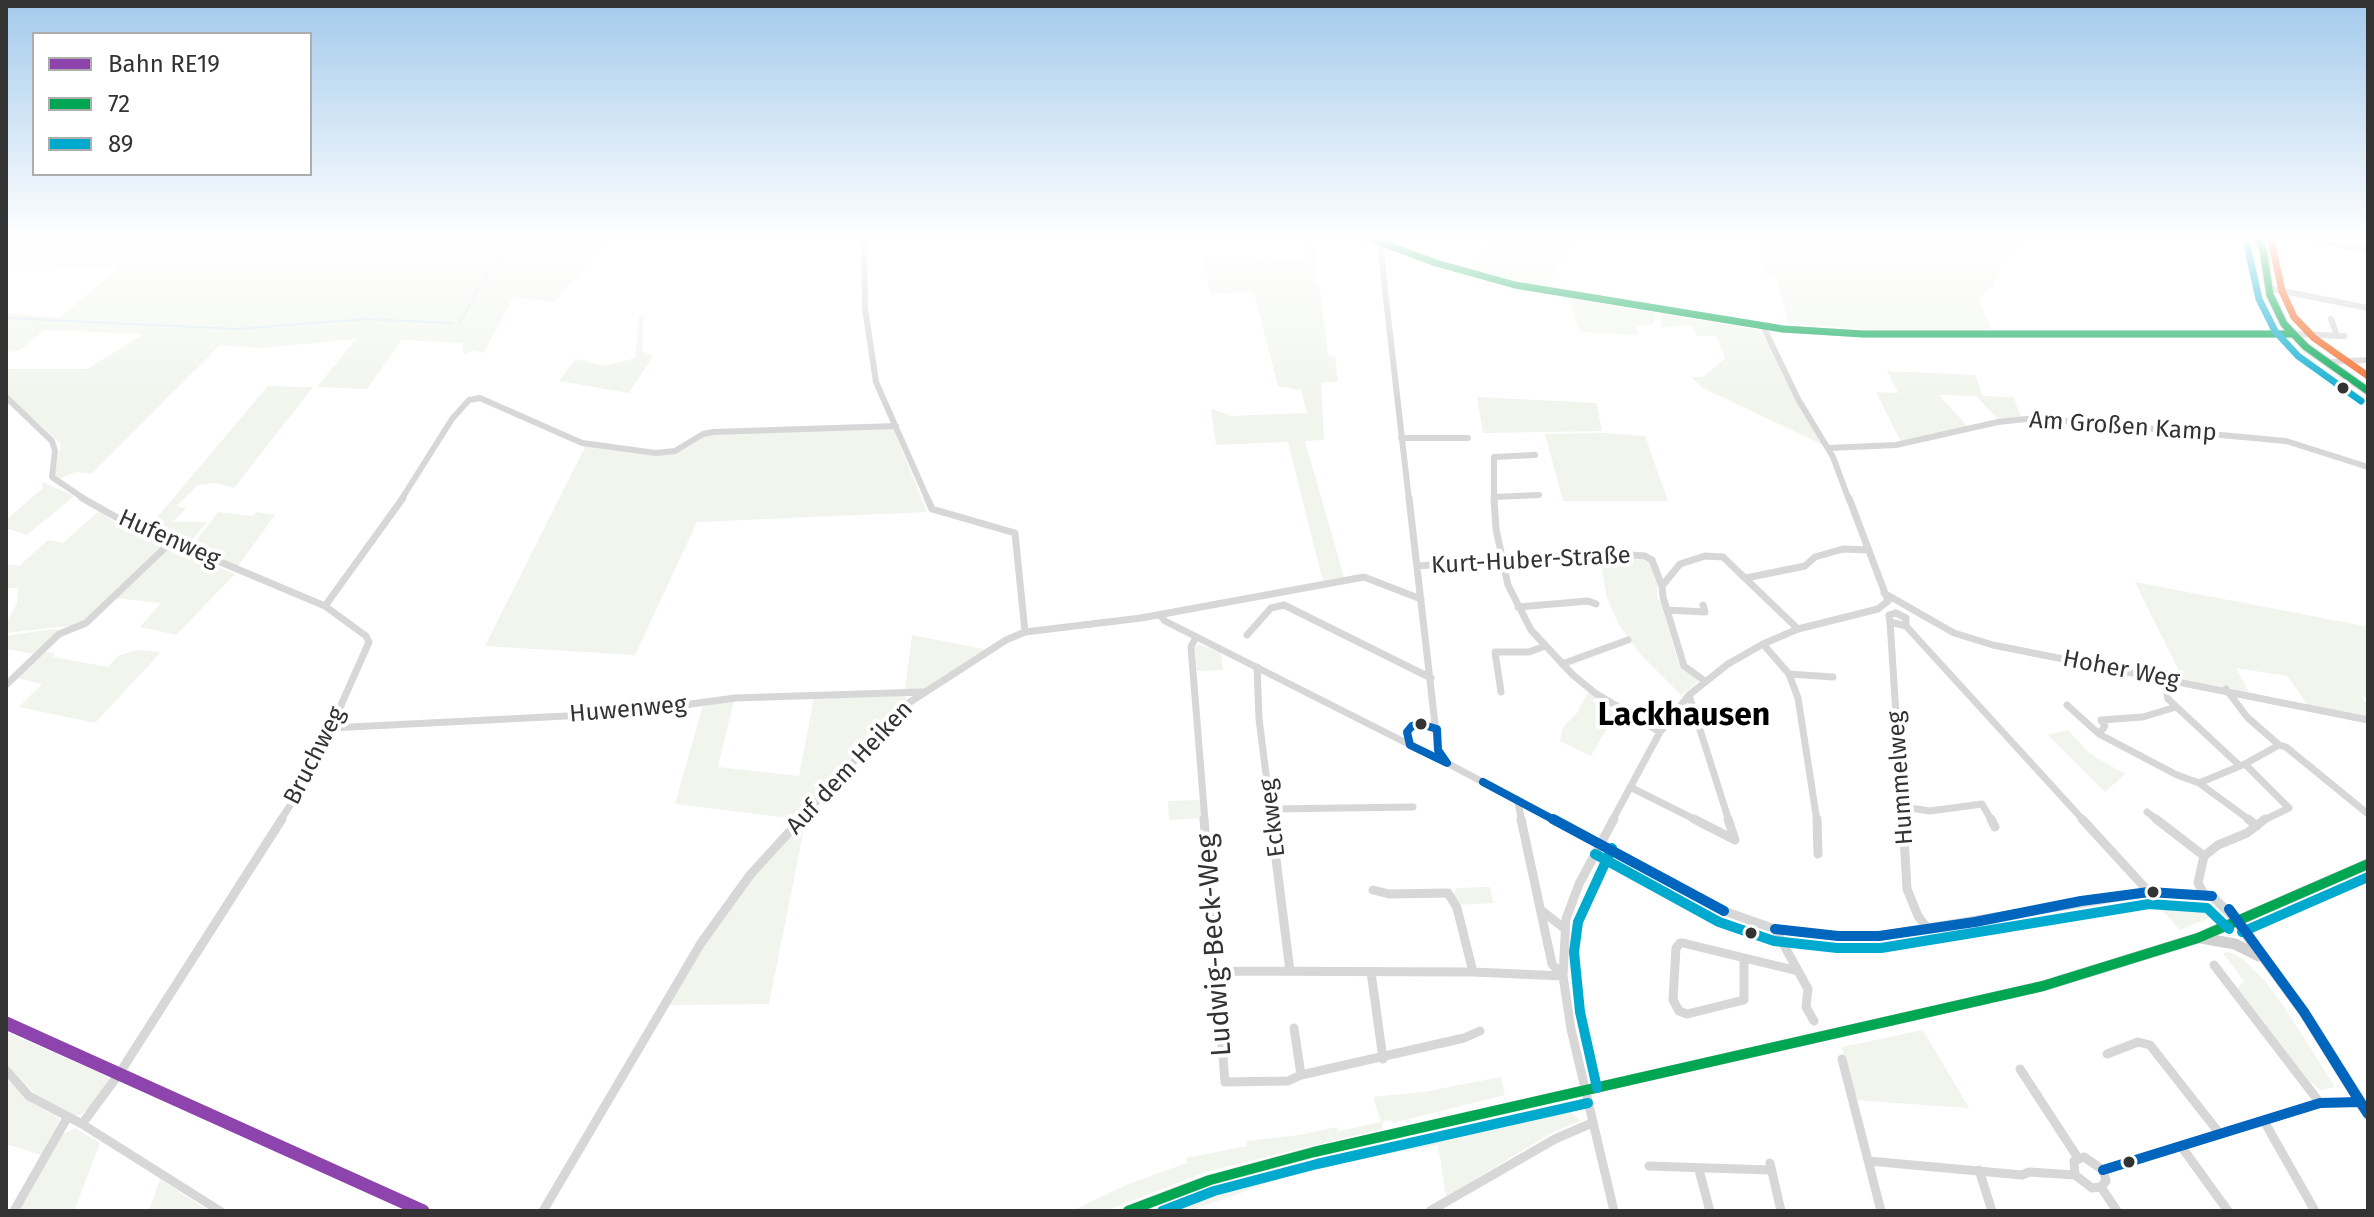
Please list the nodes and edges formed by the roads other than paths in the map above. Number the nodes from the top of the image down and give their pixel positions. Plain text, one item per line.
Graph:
1 (865, 296) edge
2 (1386, 296) edge
3 (1580, 296) edge
4 (2271, 296) edge
5 (2308, 296) edge
6 (2368, 308) edge
7 (2331, 319) dead end
8 (1763, 326) junction
9 (2292, 334) junction
10 (2366, 360) edge
11 (2329, 362) junction
12 (2368, 391) edge
13 (6, 397) edge
14 (896, 426) junction
15 (1401, 438) junction
16 (1468, 438) dead end
17 (1829, 448) junction
18 (1535, 455) dead end
19 (2368, 467) edge
20 (1539, 495) dead end
21 (1494, 497) junction
22 (171, 542) junction
23 (1869, 550) junction
24 (1502, 560) junction
25 (1417, 566) junction
26 (1746, 578) junction
27 (1662, 586) junction
28 (1884, 593) junction
29 (1421, 599) junction
30 (1596, 604) dead end
31 (1703, 605) dead end
32 (325, 606) junction
33 (1518, 607) junction
34 (1667, 610) junction
35 (1160, 615) junction
36 (1890, 622) junction
37 (1906, 626) junction
38 (1798, 629) junction
39 (1025, 632) junction
40 (1247, 635) dead end
41 (1196, 637) junction
42 (1628, 640) dead end
43 (1763, 644) junction
44 (1545, 646) junction
45 (1562, 664) junction
46 (1257, 667) junction
47 (1789, 674) junction
48 (1833, 677) dead end
49 (2163, 677) junction
50 (1431, 678) junction
51 (1705, 681) junction
52 (6, 685) edge
53 (2226, 689) junction
54 (925, 692) junction
55 (1501, 692) dead end
56 (1689, 695) junction
57 (2067, 705) dead end
58 (2176, 707) junction
59 (2104, 720) junction
60 (2368, 720) edge
61 (2087, 724) junction
62 (331, 728) junction
63 (1660, 732) junction
64 (2099, 734) junction
65 (2279, 745) junction
66 (1447, 763) junction
67 (2242, 765) junction
68 (2199, 783) junction
69 (1630, 787) junction
70 (1517, 799) junction
71 (1413, 807) dead end
72 (1903, 807) junction
73 (1272, 809) junction
74 (2147, 812) dead end
75 (2368, 814) edge
76 (2257, 826) junction
77 (1995, 827) dead end
78 (1601, 843) junction
79 (1818, 854) dead end
80 (2204, 856) junction
81 (2368, 864) edge
82 (1373, 890) dead end
83 (2149, 892) junction
84 (2204, 894) junction
85 (1540, 909) junction
86 (2237, 921) junction
87 (1565, 929) junction
88 (1775, 929) junction
89 (1928, 929) junction
90 (2198, 938) junction
91 (1744, 958) junction
92 (2266, 959) junction
93 (2214, 965) dead end
94 (1217, 971) junction
95 (1290, 971) junction
96 (1798, 971) junction
97 (1371, 972) junction
98 (1473, 972) junction
99 (1563, 976) junction
100 (1814, 1021) dead end
101 (1294, 1028) dead end
102 (1480, 1031) dead end
103 (2107, 1054) dead end
104 (1383, 1059) junction
105 (1842, 1059) dead end
106 (2020, 1069) dead end
107 (6, 1070) edge
108 (1301, 1075) junction
109 (1585, 1091) junction
110 (2360, 1102) junction
111 (2320, 1103) junction
112 (2368, 1114) edge
113 (67, 1118) junction
114 (2264, 1121) junction
115 (1592, 1123) junction
116 (82, 1124) junction
117 (2220, 1134) junction
118 (2181, 1146) junction
119 (2078, 1158) junction
120 (1869, 1161) junction
121 (1649, 1166) dead end
122 (1699, 1170) junction
123 (1979, 1170) junction
124 (2103, 1170) junction
125 (2075, 1175) junction
126 (2101, 1187) junction
127 (14, 1211) edge
128 (220, 1211) edge
129 (543, 1211) edge
130 (1128, 1211) edge
131 (1430, 1211) edge
132 (1614, 1211) edge
133 (1710, 1211) edge
134 (1781, 1211) edge
135 (1881, 1211) edge
136 (1992, 1211) edge
137 (2117, 1211) edge
138 (2228, 1211) edge
139 (2315, 1211) edge

1 - 14 street
2 - 15 street
3 - 8 main road
4 - 9 main road
5 - 6 street
7 - 9 street
8 - 9 main road
8 - 17 street
9 - 11 main road
10 - 11 street
11 - 12 main road
13 - 22 street, Hufenweg
14 - 32 street
14 - 39 street
15 - 16 street
15 - 25 street
17 - 19 street, Am Großen Kamp
17 - 23 street
18 - 21 street
20 - 21 street
21 - 24 street
22 - 32 street, Hufenweg
22 - 52 street
23 - 26 street
23 - 28 street
24 - 25 street, Kurt-Huber-Straße
24 - 27 street, Kurt-Huber-Straße
24 - 33 street
25 - 29 street
26 - 27 street
26 - 38 street
27 - 34 street
28 - 38 street
28 - 49 street, Hoher Weg
29 - 35 street, Auf dem Heiken
29 - 50 street
30 - 33 street
31 - 34 street
32 - 62 street, Bruchweg
33 - 44 street
34 - 51 street
35 - 39 street, Auf dem Heiken
35 - 41 street
36 - 37 street
36 - 37 street
36 - 72 street, Hummelweg
37 - 83 street
38 - 43 street
39 - 54 street, Auf dem Heiken
40 - 50 street
41 - 46 street
41 - 94 street, Ludwig-Beck-Weg
42 - 45 street
43 - 47 street
43 - 51 street
44 - 45 street
44 - 55 street
45 - 63 street
46 - 66 street
46 - 73 street, Eckweg
47 - 48 street
47 - 79 street
49 - 53 street, Hoher Weg
49 - 58 street
50 - 66 street
51 - 56 street
53 - 60 street, Hoher Weg
53 - 65 street
54 - 62 street, Huwenweg
54 - 129 street, Auf dem Heiken
56 - 63 street
56 - 69 street
57 - 61 street
58 - 59 street
58 - 67 street
59 - 61 street
59 - 64 street
61 - 64 street
62 - 116 street, Bruchweg
63 - 69 street
64 - 68 street
65 - 67 street
65 - 75 street
66 - 70 street
67 - 68 street
67 - 76 street
68 - 76 street
69 - 78 street
70 - 78 street
70 - 85 street
71 - 73 street
72 - 77 street
72 - 89 street, Hummelweg
73 - 95 street, Eckweg
74 - 80 street
76 - 80 street
78 - 87 street
78 - 88 street
80 - 84 street
81 - 86 main road
82 - 98 street
83 - 84 street
83 - 89 street
84 - 86 street
85 - 87 street
85 - 99 street
86 - 90 main road
86 - 92 main road
87 - 99 street
88 - 89 street
88 - 96 street
90 - 92 main road
90 - 109 main road
91 - 91 street
91 - 96 street
92 - 110 main road
93 - 111 street
94 - 95 street
94 - 108 street, Ludwig-Beck-Weg
95 - 97 street
96 - 100 street
97 - 98 street
97 - 104 street
98 - 99 street
99 - 109 street
101 - 108 street
102 - 104 street
103 - 117 street
104 - 108 street
105 - 120 street
106 - 119 street
107 - 113 street
109 - 115 street
109 - 130 main road
110 - 111 street
110 - 112 main road
111 - 114 street
113 - 116 street
113 - 127 street
114 - 117 street
114 - 139 street
115 - 131 street
115 - 132 street
116 - 128 street
117 - 118 street
118 - 124 street
118 - 138 street
119 - 124 street
119 - 125 street
120 - 123 street
120 - 135 street
121 - 122 street
122 - 133 street
122 - 134 street
123 - 125 street
123 - 136 street
124 - 126 street
125 - 126 street
126 - 137 street

